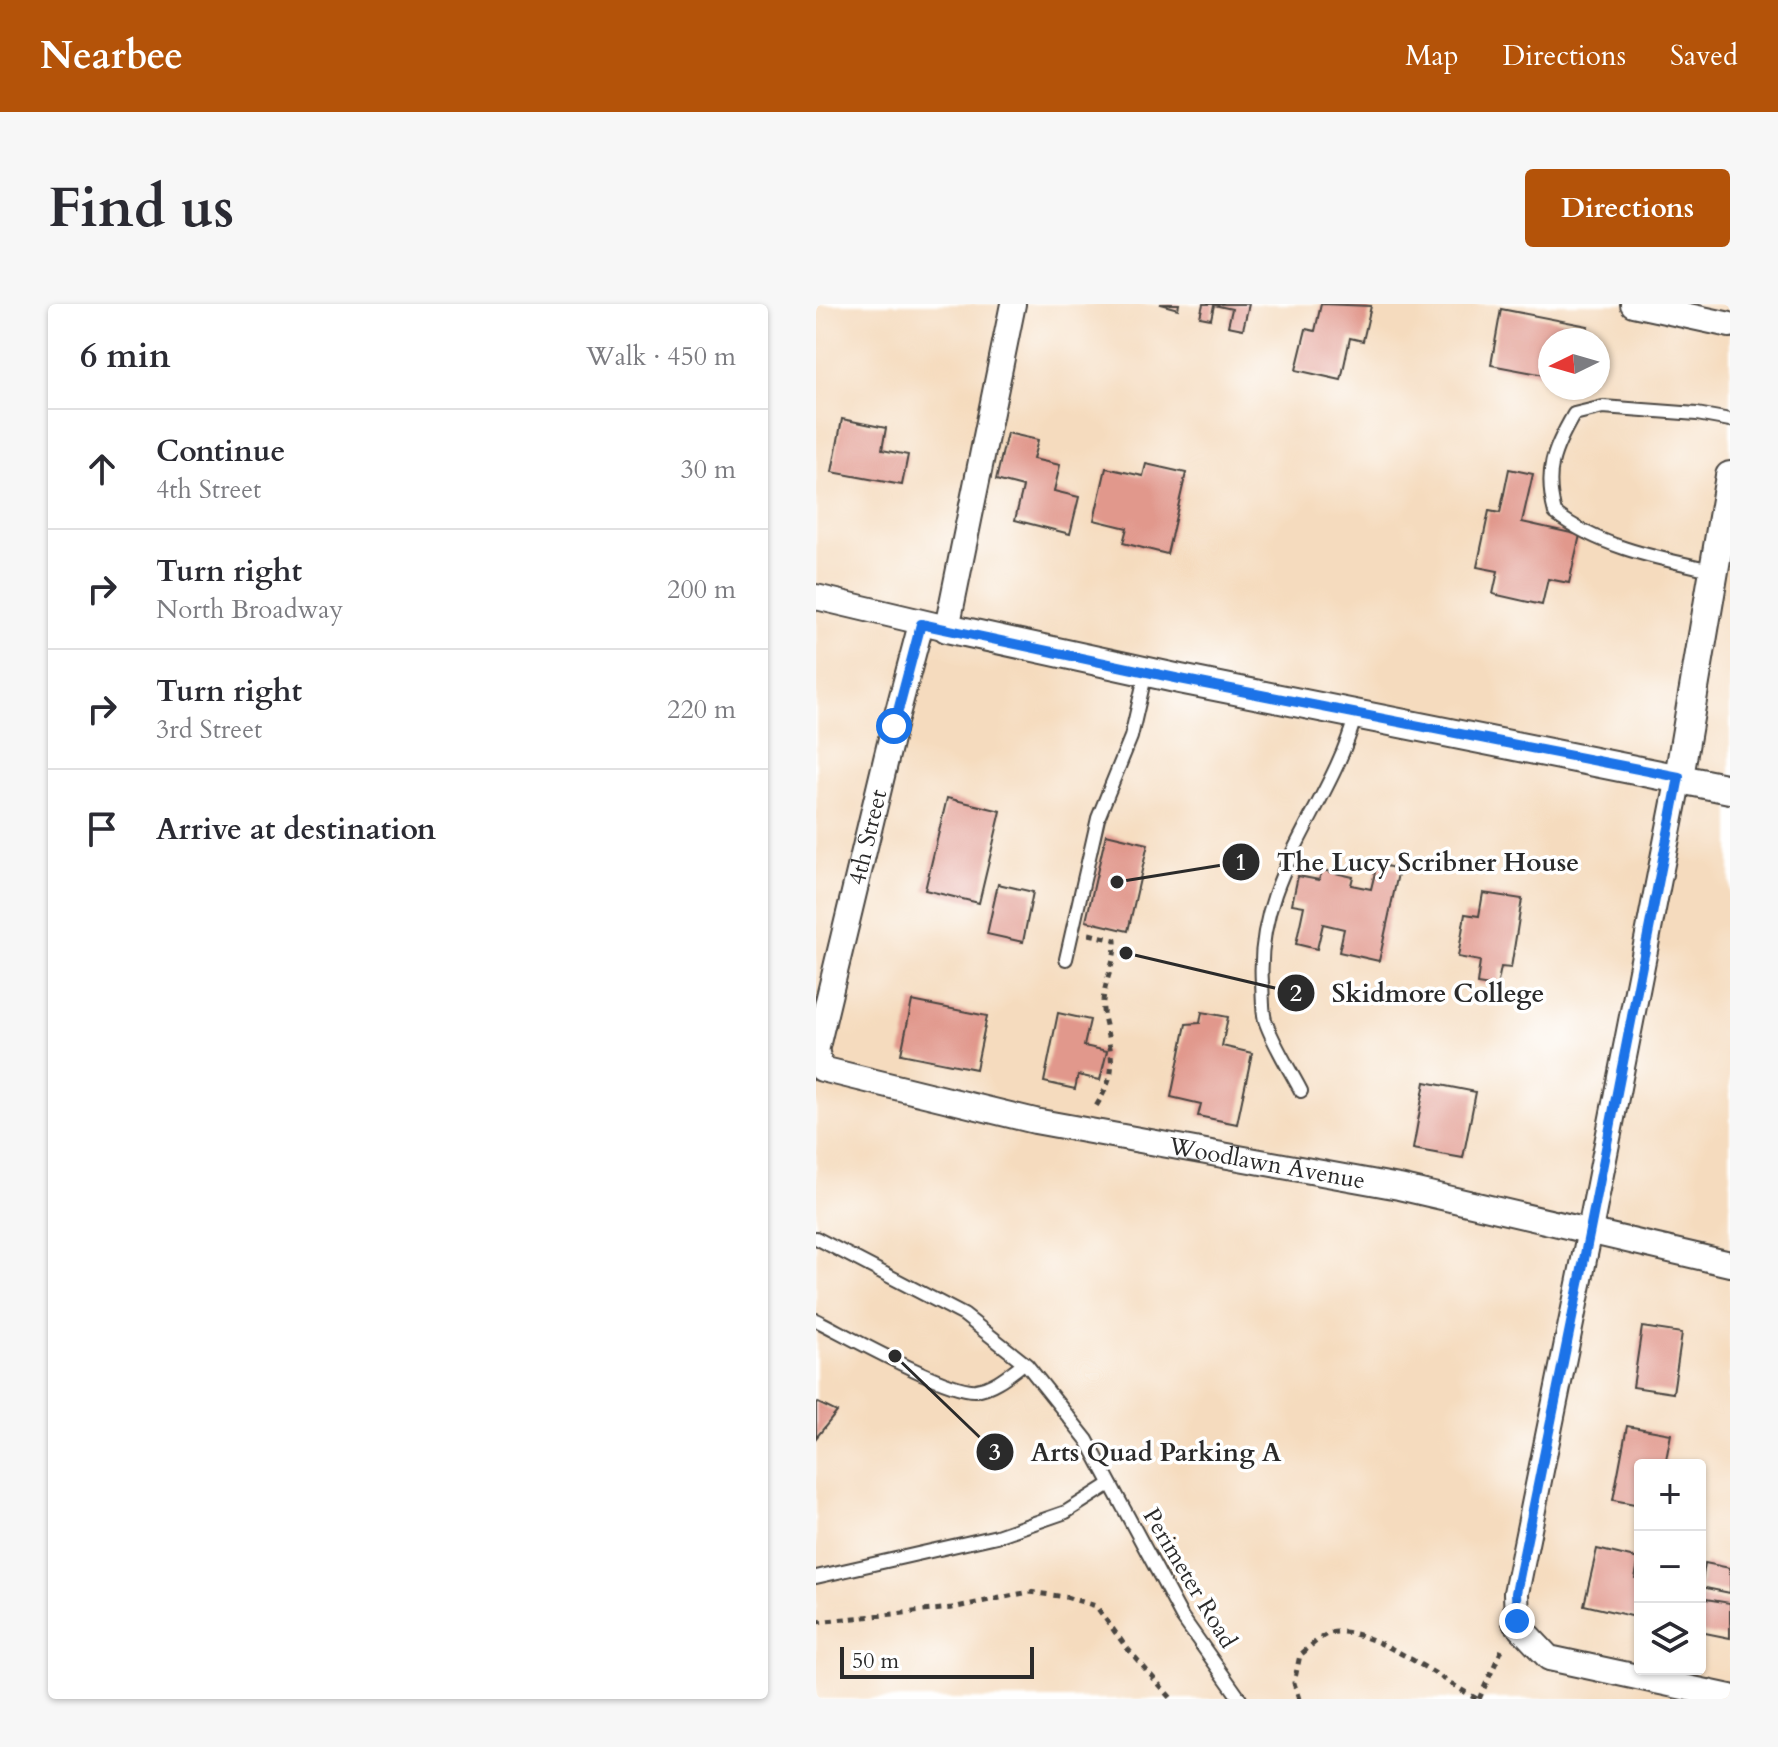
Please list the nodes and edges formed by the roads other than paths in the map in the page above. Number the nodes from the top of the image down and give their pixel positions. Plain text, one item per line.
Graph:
1 (1013, 304) edge
2 (1633, 304) edge
3 (1730, 325) edge
4 (1730, 420) edge
5 (1730, 476) edge
6 (1712, 570) junction
7 (816, 597) edge
8 (934, 626) junction
9 (1146, 672) junction
10 (1356, 714) junction
11 (1679, 777) junction
12 (1730, 789) edge
13 (1066, 959) dead end
14 (816, 1051) edge
15 (1301, 1091) dead end
16 (1590, 1230) junction
17 (816, 1238) edge
18 (1730, 1264) edge
19 (816, 1320) edge
20 (1024, 1363) junction
21 (1110, 1484) junction
22 (816, 1577) edge
23 (1730, 1697) edge
24 (1240, 1699) edge

1 - 8 street, 4th Street
2 - 3 street
4 - 6 lane
5 - 6 street
6 - 11 street
7 - 8 street
8 - 9 street
8 - 14 street, 4th Street
9 - 10 street
9 - 13 lane
10 - 11 street
10 - 15 lane
11 - 12 street
11 - 16 street
14 - 16 street, Woodlawn Avenue
16 - 18 street, Woodlawn Avenue
16 - 23 street
17 - 20 lane, Perimeter Road
19 - 20 lane
20 - 21 lane, Perimeter Road
21 - 22 lane
21 - 24 lane, Perimeter Road

